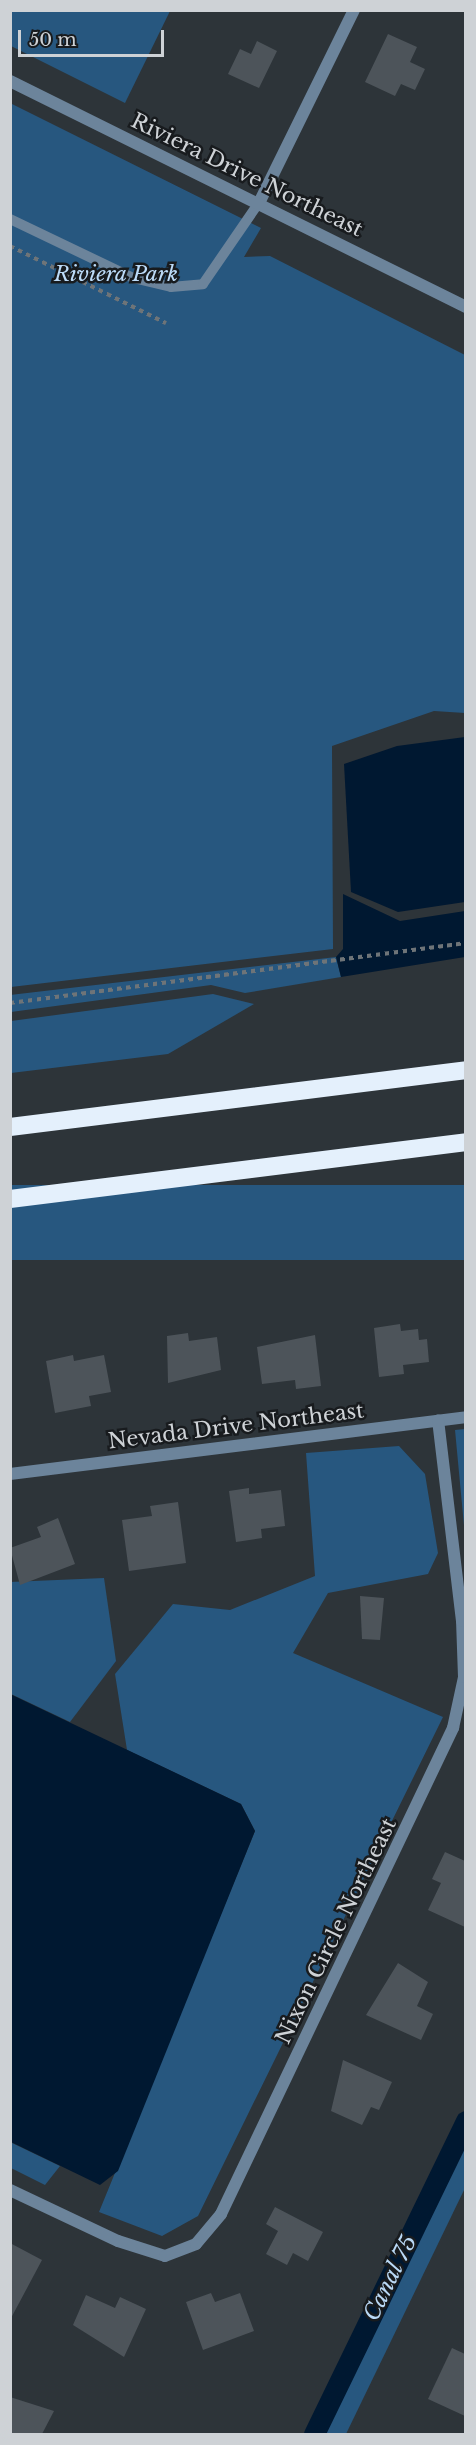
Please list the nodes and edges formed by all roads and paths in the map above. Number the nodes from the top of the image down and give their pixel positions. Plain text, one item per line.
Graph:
1 (354, 10) edge
2 (10, 81) edge
3 (260, 201) junction
4 (10, 219) edge
5 (10, 246) edge
6 (465, 307) edge
7 (166, 323) dead end
8 (465, 943) edge
9 (10, 1003) edge
10 (465, 1070) edge
11 (10, 1127) edge
12 (465, 1142) edge
13 (10, 1198) edge
14 (465, 1417) edge
15 (438, 1420) junction
16 (10, 1474) edge
17 (10, 2190) edge

1 - 3 street
2 - 3 street, Riviera Drive Northeast
3 - 4 lane
3 - 6 street, Riviera Drive Northeast
5 - 7 path
8 - 9 path
10 - 11 highway
12 - 13 highway
14 - 15 street, Nevada Drive Northeast
15 - 16 street, Nevada Drive Northeast
15 - 17 street, Nixon Circle Northeast

